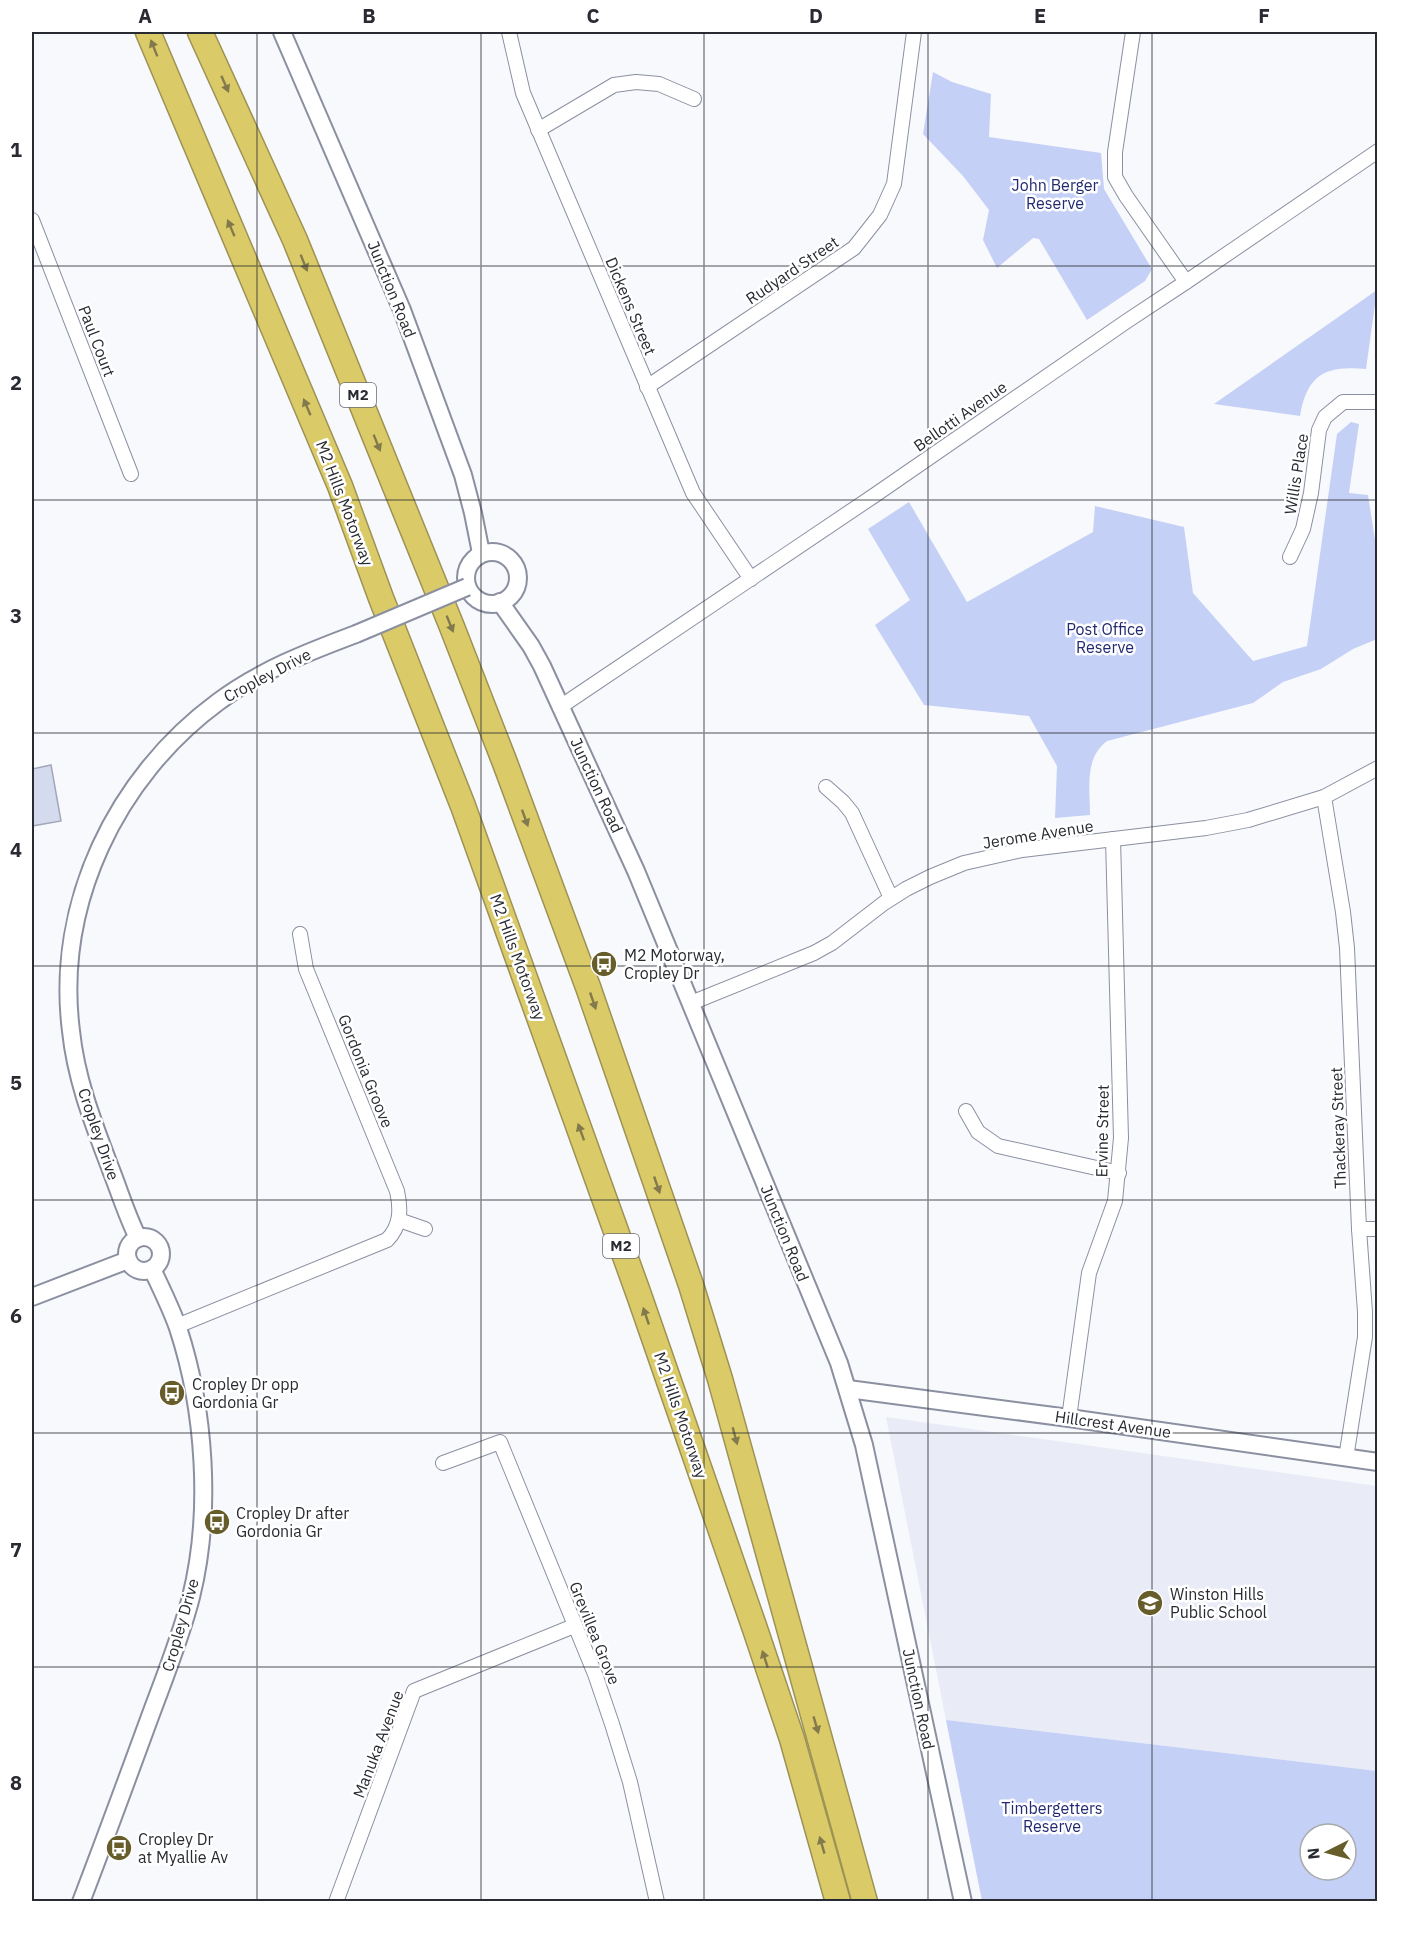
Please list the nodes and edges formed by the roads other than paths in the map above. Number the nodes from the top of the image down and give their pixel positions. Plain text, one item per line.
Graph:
1 (148, 32) edge
2 (200, 32) edge
3 (282, 32) edge
4 (509, 32) edge
5 (914, 32) edge
6 (1133, 32) edge
7 (694, 99) dead end
8 (538, 130) junction
9 (1377, 151) edge
10 (32, 220) edge
11 (36, 243) edge
12 (1186, 282) junction
13 (647, 387) junction
14 (1377, 402) edge
15 (131, 474) dead end
16 (481, 553) junction
17 (1290, 557) dead end
18 (751, 579) junction
19 (467, 587) junction
20 (500, 602) junction
21 (560, 707) junction
22 (1377, 768) edge
23 (826, 787) dead end
24 (1324, 797) junction
25 (1113, 839) junction
26 (891, 898) junction
27 (300, 934) dead end
28 (691, 1003) junction
29 (966, 1112) dead end
30 (1119, 1173) junction
31 (399, 1220) junction
32 (425, 1229) dead end
33 (1359, 1229) junction
34 (1377, 1229) edge
35 (138, 1238) junction
36 (128, 1260) junction
37 (152, 1269) junction
38 (32, 1297) edge
39 (177, 1326) junction
40 (848, 1389) junction
41 (1069, 1418) junction
42 (1346, 1458) junction
43 (1377, 1462) edge
44 (443, 1463) dead end
45 (574, 1626) junction
46 (81, 1902) edge
47 (336, 1902) edge
48 (657, 1902) edge
49 (838, 1902) edge
50 (865, 1902) edge
51 (963, 1902) edge

49 -> 1 highway, M2 Hills Motorway / M2
2 -> 50 highway, M2
3 - 16 street, Junction Road
4 - 8 street, Dickens Street
5 - 13 street, Rudyard Street
6 - 12 street
7 - 8 street
8 - 13 street, Dickens Street
9 - 12 street, Bellotti Avenue
10 - 11 street, Paul Court
11 - 15 street, Paul Court
12 - 18 street, Bellotti Avenue
13 - 18 street, Dickens Street
14 - 17 street, Willis Place
16 - 19 street
16 - 20 street
18 - 21 street, Bellotti Avenue
19 - 20 street
19 - 35 street, Cropley Drive, bridge
20 - 21 street, Junction Road
21 - 28 street, Junction Road
22 - 24 street, Jerome Avenue
23 - 26 street
24 - 25 street, Jerome Avenue
24 - 33 street, Thackeray Street
25 - 26 street, Jerome Avenue
25 - 30 street, Ervine Street
26 - 28 street, Jerome Avenue
27 - 31 street, Gordonia Groove
28 - 40 street, Junction Road
29 - 30 street
30 - 41 street, Ervine Street
31 - 32 street
31 - 39 street
33 - 34 street
33 - 42 street, Thackeray Street
35 - 36 street
35 - 37 street
36 - 37 street
36 - 38 street
37 - 39 street, Cropley Drive
39 - 46 street, Cropley Drive
40 - 41 street, Hillcrest Avenue
40 - 51 street, Junction Road
41 - 42 street, Hillcrest Avenue
42 - 43 street, Hillcrest Avenue
44 - 45 street, Grevillea Grove
45 - 47 street, Manuka Avenue
45 - 48 street, Grevillea Grove

